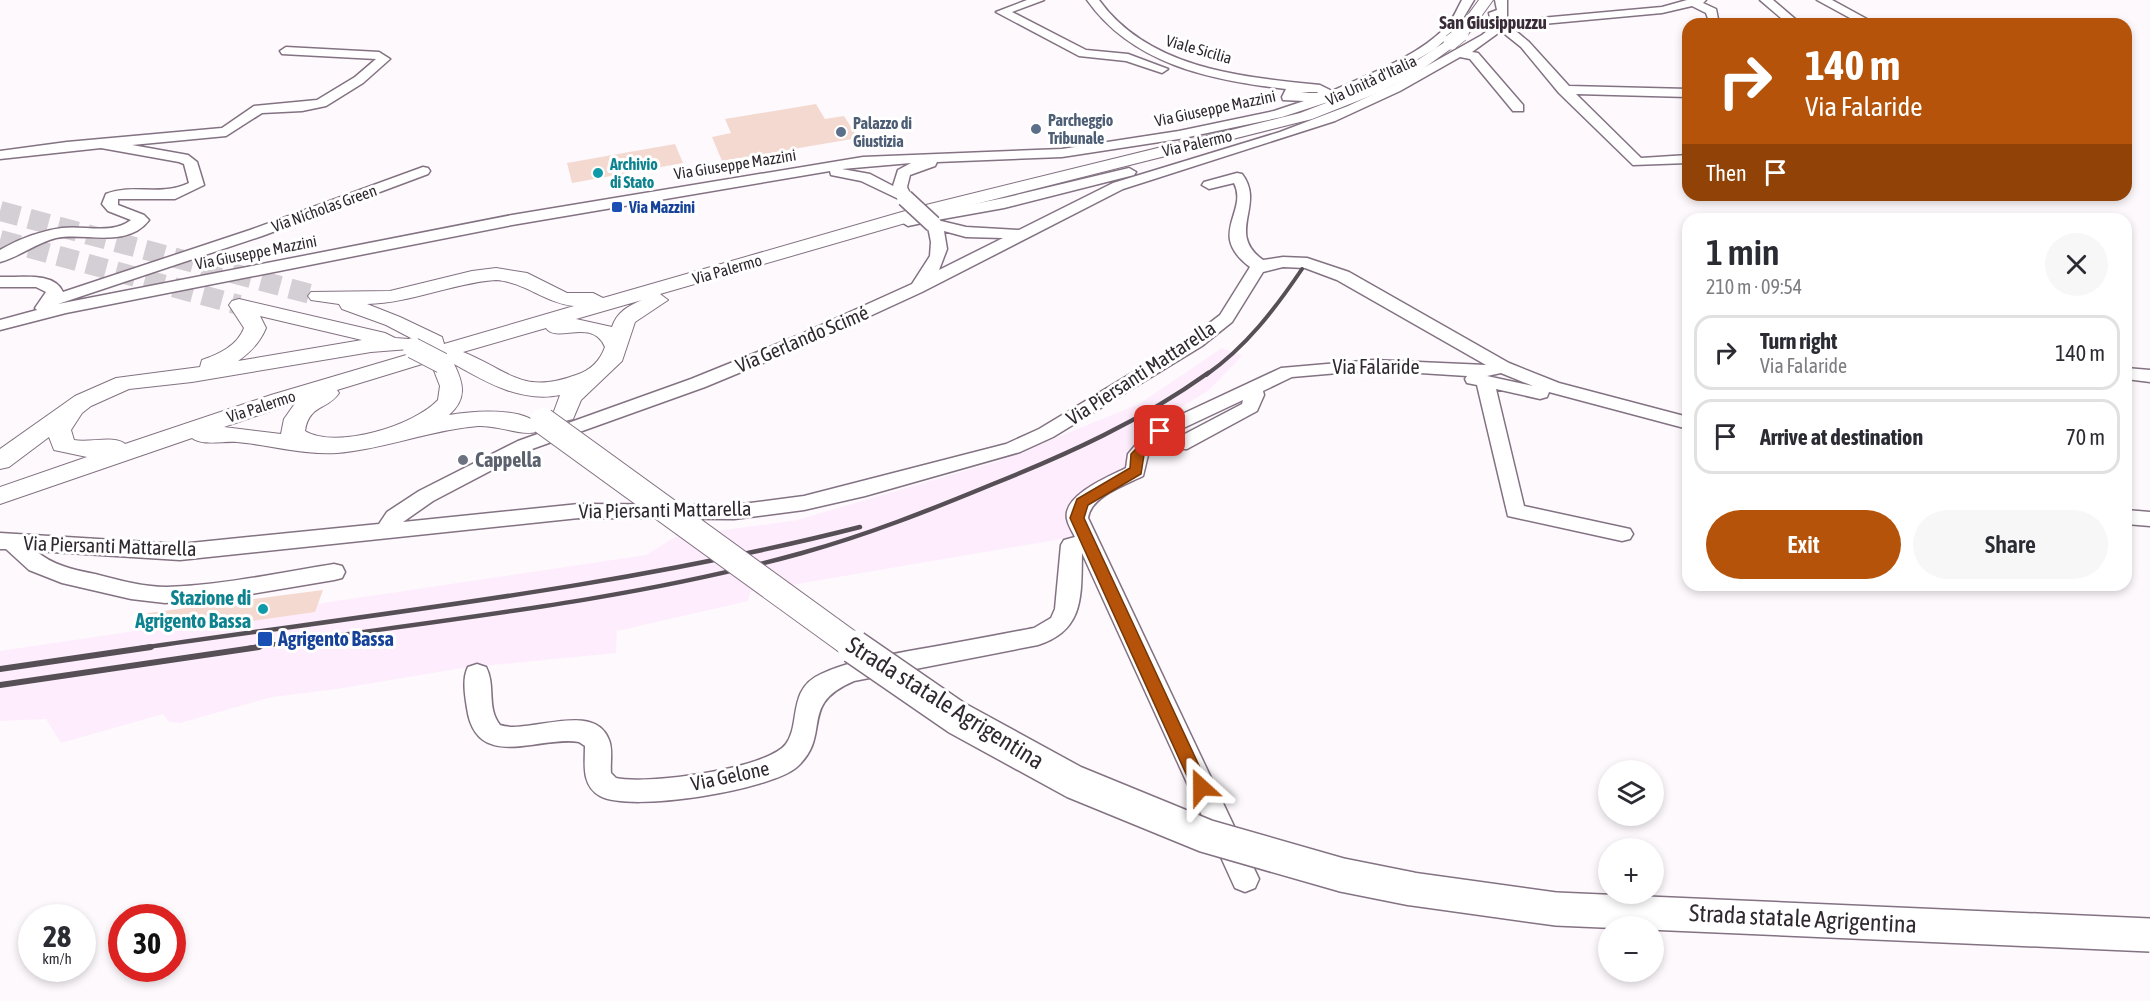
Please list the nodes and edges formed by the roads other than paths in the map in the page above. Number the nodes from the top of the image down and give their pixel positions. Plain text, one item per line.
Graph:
1 (1038, 0) edge
2 (1093, 0) edge
3 (1468, 0) edge
4 (1766, 0) edge
5 (1822, 0) edge
6 (1495, 2) edge
7 (1698, 2) edge
8 (1712, 18) edge
9 (1788, 18) edge
10 (1858, 18) edge
11 (1496, 29) junction
12 (1453, 38) junction
13 (286, 51) dead end
14 (1239, 77) junction
15 (1370, 79) junction
16 (1309, 88) junction
17 (1564, 90) junction
18 (1682, 93) edge
19 (1329, 98) junction
20 (1282, 101) junction
21 (1518, 108) dead end
22 (101, 144) junction
23 (1161, 152) junction
24 (1223, 154) junction
25 (0, 155) edge
26 (1026, 156) junction
27 (1682, 159) edge
28 (423, 171) dead end
29 (1070, 173) junction
30 (768, 176) junction
31 (1209, 184) dead end
32 (905, 198) junction
33 (933, 224) junction
34 (1021, 234) junction
35 (817, 243) junction
36 (0, 257) edge
37 (1260, 266) junction
38 (458, 280) junction
39 (0, 282) edge
40 (531, 282) junction
41 (916, 288) junction
42 (52, 301) junction
43 (37, 314) junction
44 (0, 325) edge
45 (616, 347) junction
46 (430, 351) junction
47 (1406, 365) junction
48 (1503, 367) junction
49 (597, 374) junction
50 (2132, 374) edge
51 (2150, 376) edge
52 (345, 380) junction
53 (142, 381) junction
54 (1485, 381) junction
55 (279, 399) junction
56 (74, 408) junction
57 (1627, 408) junction
58 (545, 421) junction
59 (1682, 422) edge
60 (398, 433) junction
61 (316, 445) junction
62 (0, 461) edge
63 (63, 474) junction
64 (632, 486) junction
65 (3, 495) edge
66 (2132, 518) edge
67 (2150, 519) edge
68 (387, 529) junction
69 (1622, 534) dead end
70 (1088, 541) junction
71 (6, 542) edge
72 (334, 572) dead end
73 (477, 674) dead end
74 (1245, 879) dead end
75 (2150, 935) edge

1 - 14 street
2 - 14 street, Viale Sicilia
3 - 12 street, Via Giuseppe Mazzini
4 - 9 street
5 - 10 street
6 - 11 street
6 - 11 street, Via Unità d'Italia
6 - 12 main road, Via Palermo
7 - 8 street
7 - 11 street
11 - 12 street, Via Unità d'Italia
11 - 17 street
12 - 15 street, Via Giuseppe Mazzini
12 - 21 street
12 - 23 main road, Via Palermo
12 - 24 street, Via Unità d'Italia
13 - 22 street
14 - 16 street
14 - 20 street
15 - 16 street, Via Giuseppe Mazzini
15 - 19 street, Via Giuseppe Mazzini
16 - 19 street
16 - 20 street
17 - 18 street
17 - 27 street
19 - 20 street, Via Giuseppe Mazzini
19 - 20 street
20 - 23 street
20 - 26 street, Via Giuseppe Mazzini
22 - 25 street
22 - 36 street
23 - 29 main road, Via Palermo
24 - 34 street, Via Gerlando Scimé
24 - 35 street
26 - 30 street, Via Giuseppe Mazzini
26 - 32 street
28 - 42 street, Via Nicholas Green
29 - 35 main road, Via Palermo
29 - 40 main road
30 - 32 street
30 - 43 street, Via Giuseppe Mazzini
31 - 37 street
32 - 33 street, bridge
33 - 34 street
33 - 41 street
34 - 41 street, Via Gerlando Scimé
35 - 45 main road
35 - 46 main road, Via Palermo
37 - 48 street
37 - 68 street, Via Piersanti Mattarella
38 - 40 main road
38 - 46 main road
38 - 46 main road
39 - 42 street
40 - 52 main road
41 - 68 street, Via Gerlando Scimé
42 - 43 street
43 - 44 street, Via Giuseppe Mazzini
45 - 46 main road
45 - 49 main road
46 - 49 main road
46 - 52 main road, Via Palermo
46 - 53 main road
46 - 53 main road
46 - 58 main road
46 - 60 main road
46 - 61 main road
47 - 48 street, Via Falaride
47 - 54 street
47 - 70 street, Via Falaride
48 - 57 street
49 - 58 main road
50 - 51 street
52 - 55 main road, Via Palermo
53 - 56 main road
54 - 57 street
54 - 69 street
55 - 56 main road
55 - 63 main road, Via Palermo
56 - 62 main road
57 - 59 street
58 - 60 main road
58 - 64 main road, bridge
58 - 64 main road, bridge
60 - 61 main road
61 - 63 main road
63 - 65 main road, Via Palermo
64 - 75 main road, Strada statale Agrigentina, bridge
66 - 67 street
68 - 71 street, Via Piersanti Mattarella
70 - 73 street, Via Gelone
70 - 74 street
71 - 72 street

